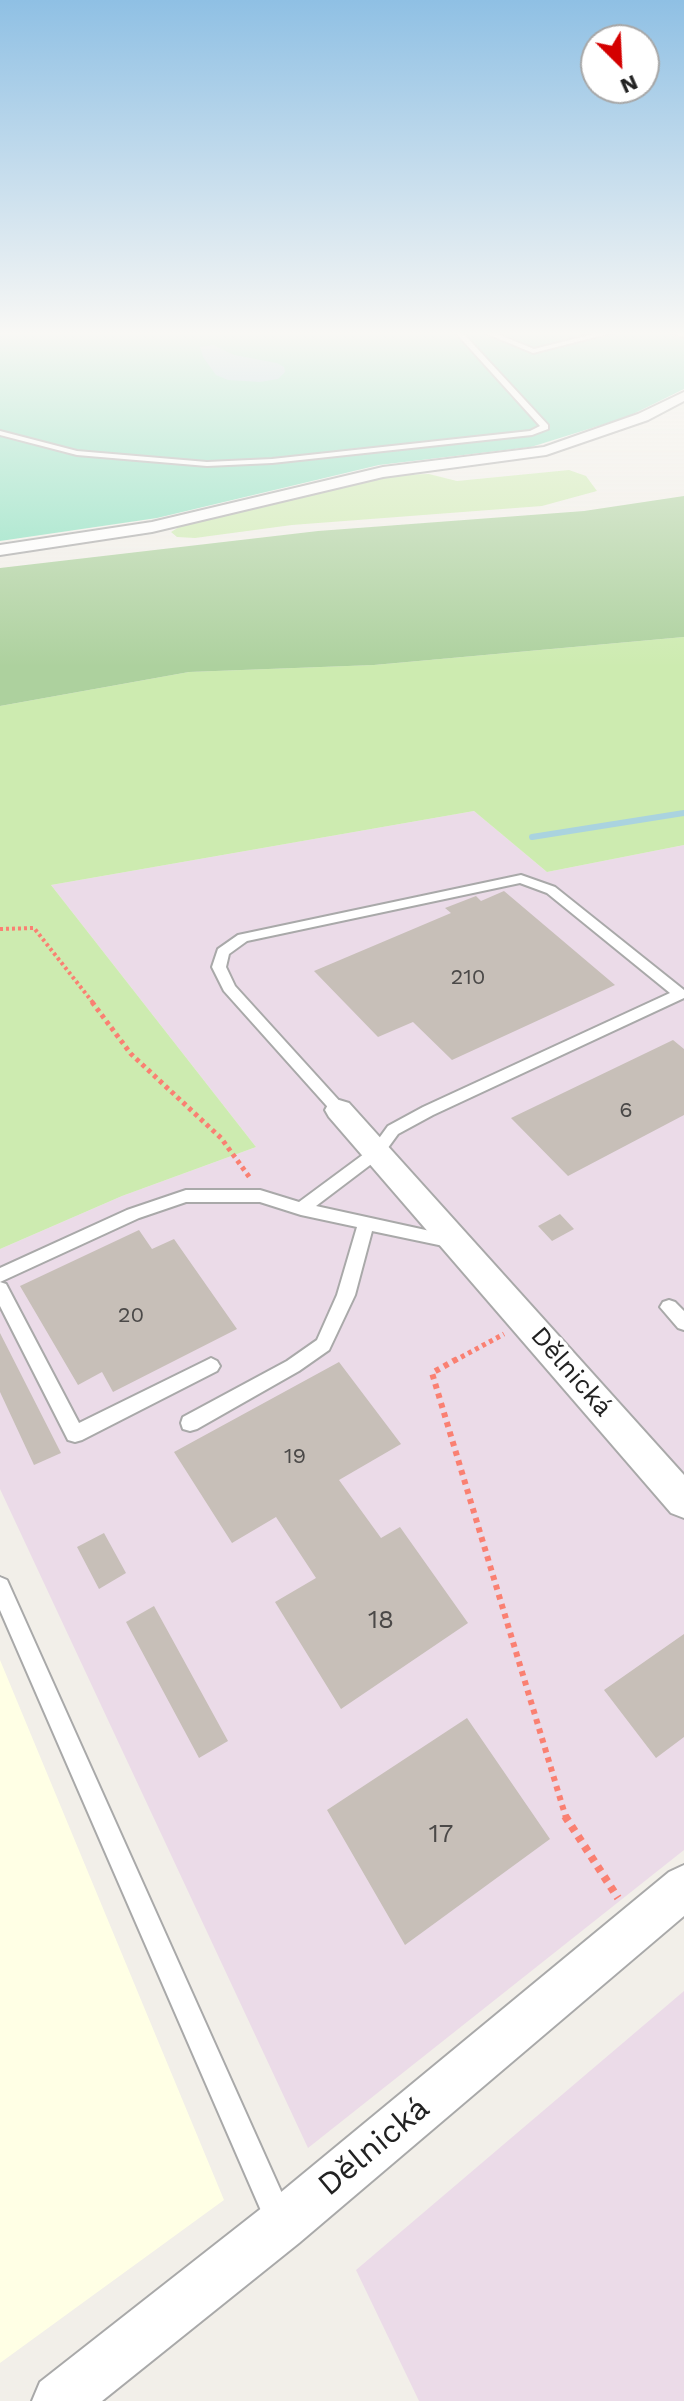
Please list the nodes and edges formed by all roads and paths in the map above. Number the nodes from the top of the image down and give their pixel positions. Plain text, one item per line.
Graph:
1 (39, 443) edge
2 (436, 443) edge
3 (569, 443) edge
4 (0, 550) edge
5 (0, 929) edge
6 (339, 1110) joint
7 (377, 1152) junction
8 (260, 1196) junction
9 (301, 1209) junction
10 (366, 1223) junction
11 (458, 1243) junction
12 (0, 1275) edge
13 (0, 1289) edge
14 (669, 1307) dead end
15 (526, 1321) junction
16 (684, 1323) edge
17 (211, 1366) dead end
18 (190, 1423) dead end
19 (684, 1501) edge
20 (0, 1587) edge
21 (684, 1887) edge
22 (636, 1926) junction
23 (281, 2225) junction
24 (59, 2401) edge

1 - 2 lane
3 - 4 street
5 - 8 path
6 - 7 street, Dělnická
6 - 7 lane
7 - 9 lane
7 - 11 street, Dělnická
8 - 9 lane
8 - 12 lane
9 - 10 lane
10 - 11 lane
10 - 18 lane
11 - 15 street, Dělnická
13 - 17 lane
14 - 16 lane
15 - 19 street, Dělnická
15 - 22 path
20 - 23 lane
21 - 22 street, Dělnická
22 - 23 street, Dělnická
23 - 24 street, Dělnická

